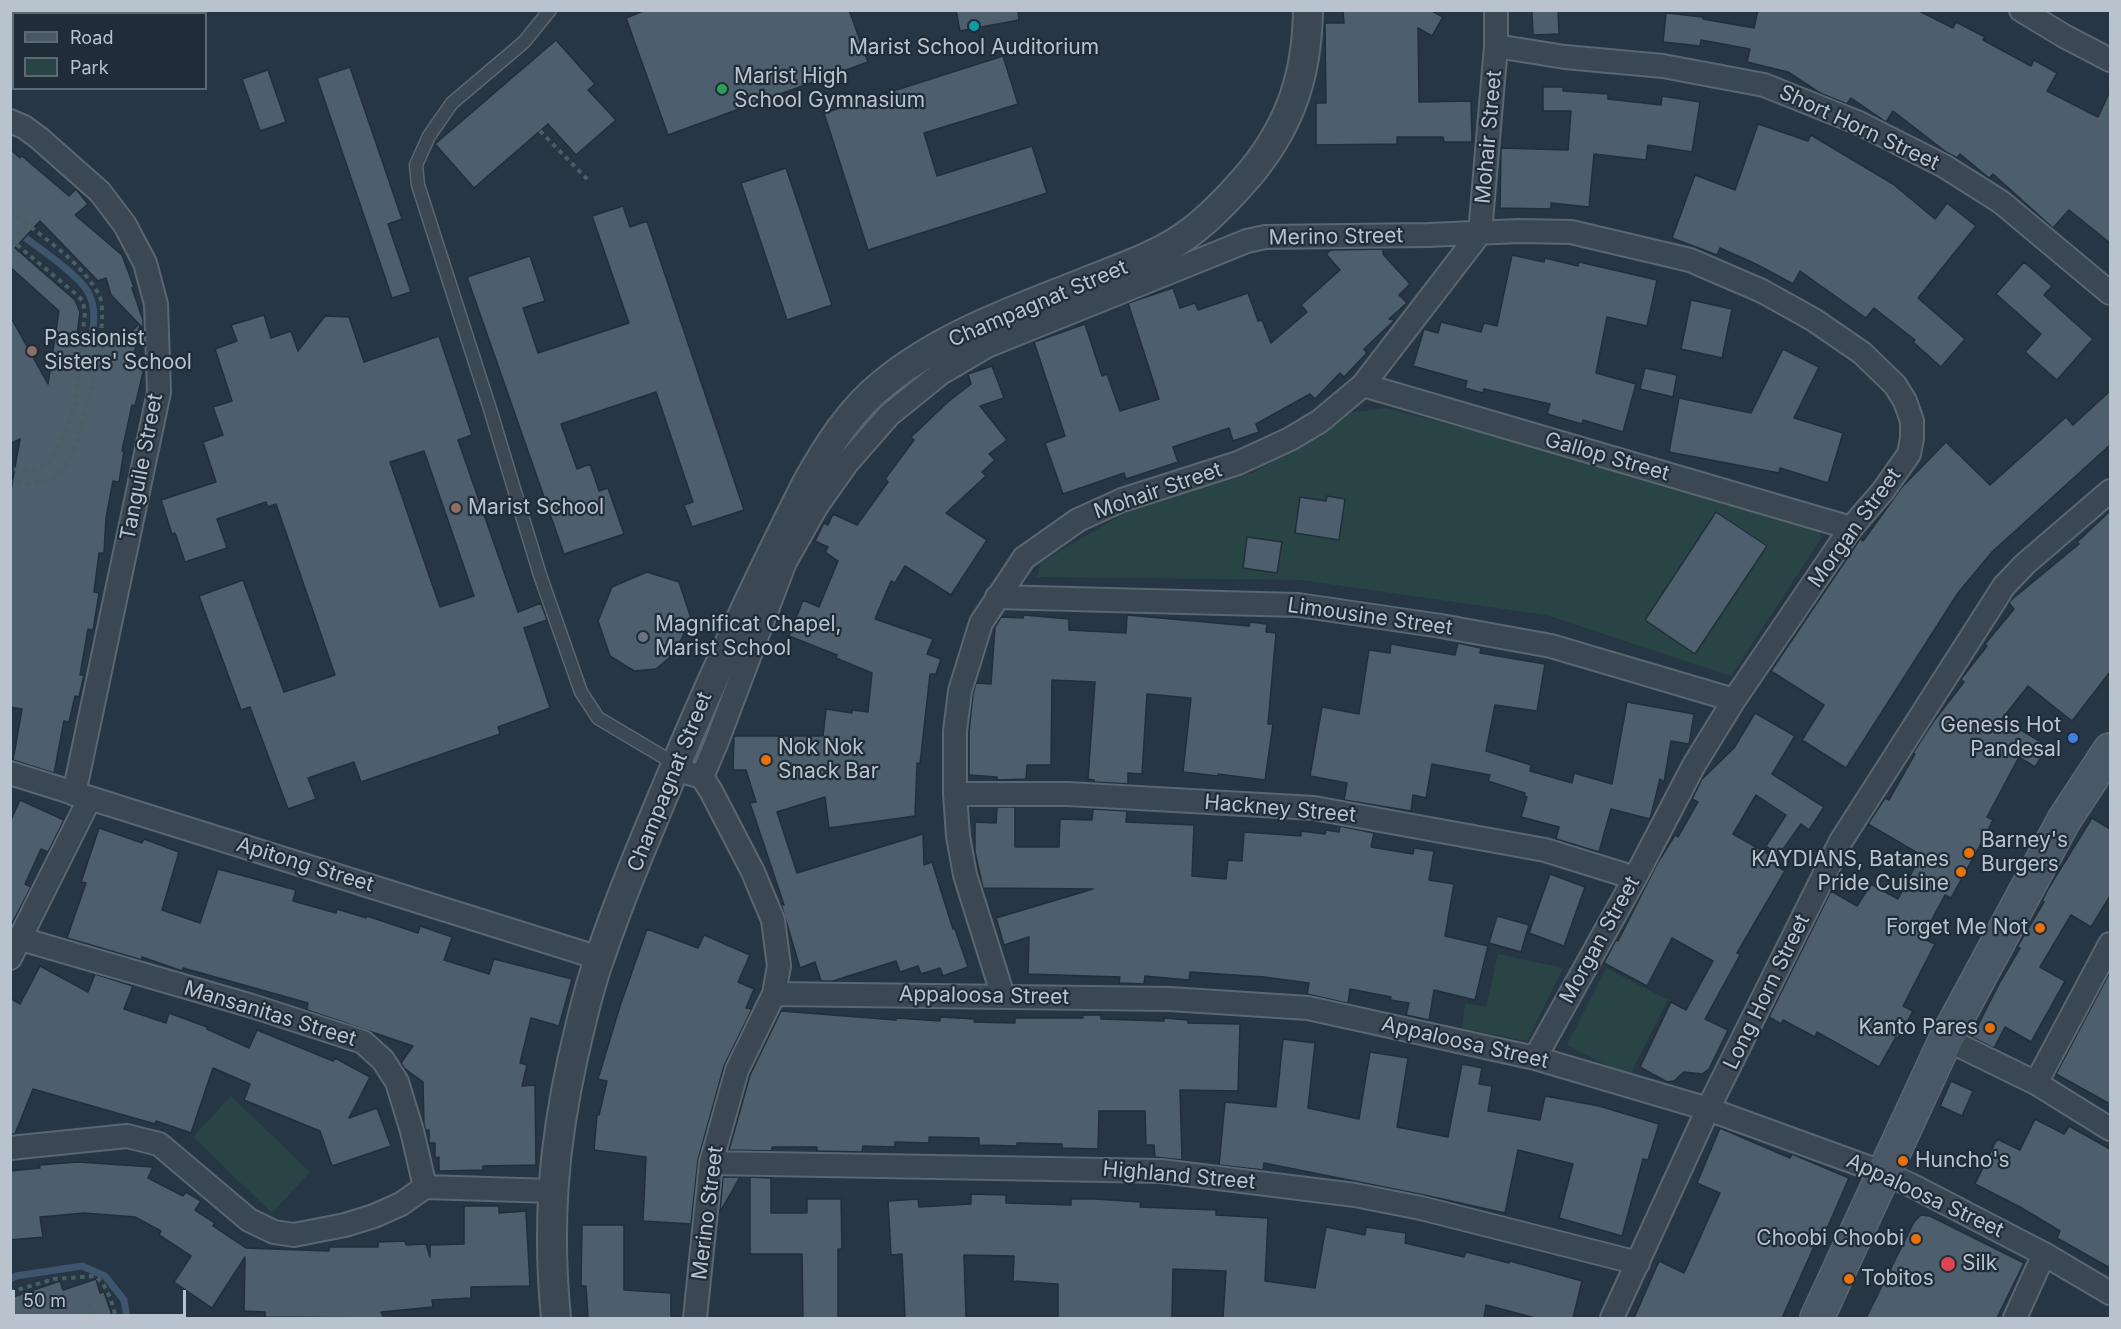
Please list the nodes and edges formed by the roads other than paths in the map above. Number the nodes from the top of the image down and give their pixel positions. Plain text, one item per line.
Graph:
1 (550, 10) edge
2 (1308, 10) edge
3 (1496, 10) edge
4 (2021, 10) edge
5 (1496, 46) junction
6 (2110, 60) edge
7 (10, 122) edge
8 (1480, 233) junction
9 (2110, 293) edge
10 (1363, 385) junction
11 (2110, 491) edge
12 (1851, 528) junction
13 (997, 597) junction
14 (1734, 700) junction
15 (2110, 750) edge
16 (675, 766) junction
17 (10, 773) edge
18 (702, 777) junction
19 (955, 794) junction
20 (82, 796) junction
21 (1635, 878) junction
22 (2110, 944) edge
23 (16, 948) edge
24 (600, 957) junction
25 (774, 994) junction
26 (1004, 996) junction
27 (1946, 1039) junction
28 (1535, 1058) junction
29 (2036, 1083) junction
30 (1708, 1109) junction
31 (2110, 1129) edge
32 (10, 1148) edge
33 (711, 1163) junction
34 (1884, 1173) junction
35 (424, 1187) junction
36 (552, 1191) junction
37 (2044, 1254) junction
38 (1638, 1263) junction
39 (2110, 1293) edge
40 (556, 1318) edge
41 (695, 1318) edge
42 (1612, 1318) edge
43 (1817, 1318) edge
44 (2015, 1318) edge

1 - 16 lane
2 - 16 street, Champagnat Street
3 - 5 street
4 - 6 street
5 - 8 street, Mohair Street
5 - 9 street, Short Horn Street
7 - 20 street, Tanguile Street
8 - 10 street, Mohair Street
8 - 12 street, Morgan Street
8 - 18 street, Merino Street
10 - 12 street, Gallop Street
10 - 13 street, Mohair Street
11 - 30 street, Long Horn Street
12 - 14 street, Morgan Street
13 - 14 street, Limousine Street
13 - 19 street, Mohair Street
14 - 21 street, Morgan Street
15 - 27 main road
16 - 18 street
16 - 24 street, Champagnat Street
17 - 20 street, Apitong Street
18 - 25 street, Merino Street
19 - 21 street, Hackney Street
19 - 26 street, Mohair Street
20 - 23 street, Tanguile Street
20 - 24 street, Apitong Street
21 - 28 street, Morgan Street
22 - 29 street
23 - 35 street, Mansanitas Street
24 - 36 street, Champagnat Street
25 - 26 street, Appaloosa Street
25 - 33 street, Merino Street
26 - 28 street, Appaloosa Street
27 - 29 street
27 - 34 main road
28 - 30 street, Appaloosa Street
29 - 31 street
30 - 34 street, Appaloosa Street
30 - 38 street, Long Horn Street
32 - 35 street
33 - 38 street, Highland Street
33 - 41 street, Merino Street
34 - 37 street, Appaloosa Street
34 - 43 main road
35 - 36 street
36 - 40 street, Champagnat Street
37 - 39 street, Appaloosa Street
37 - 44 street
38 - 42 street, Long Horn Street

